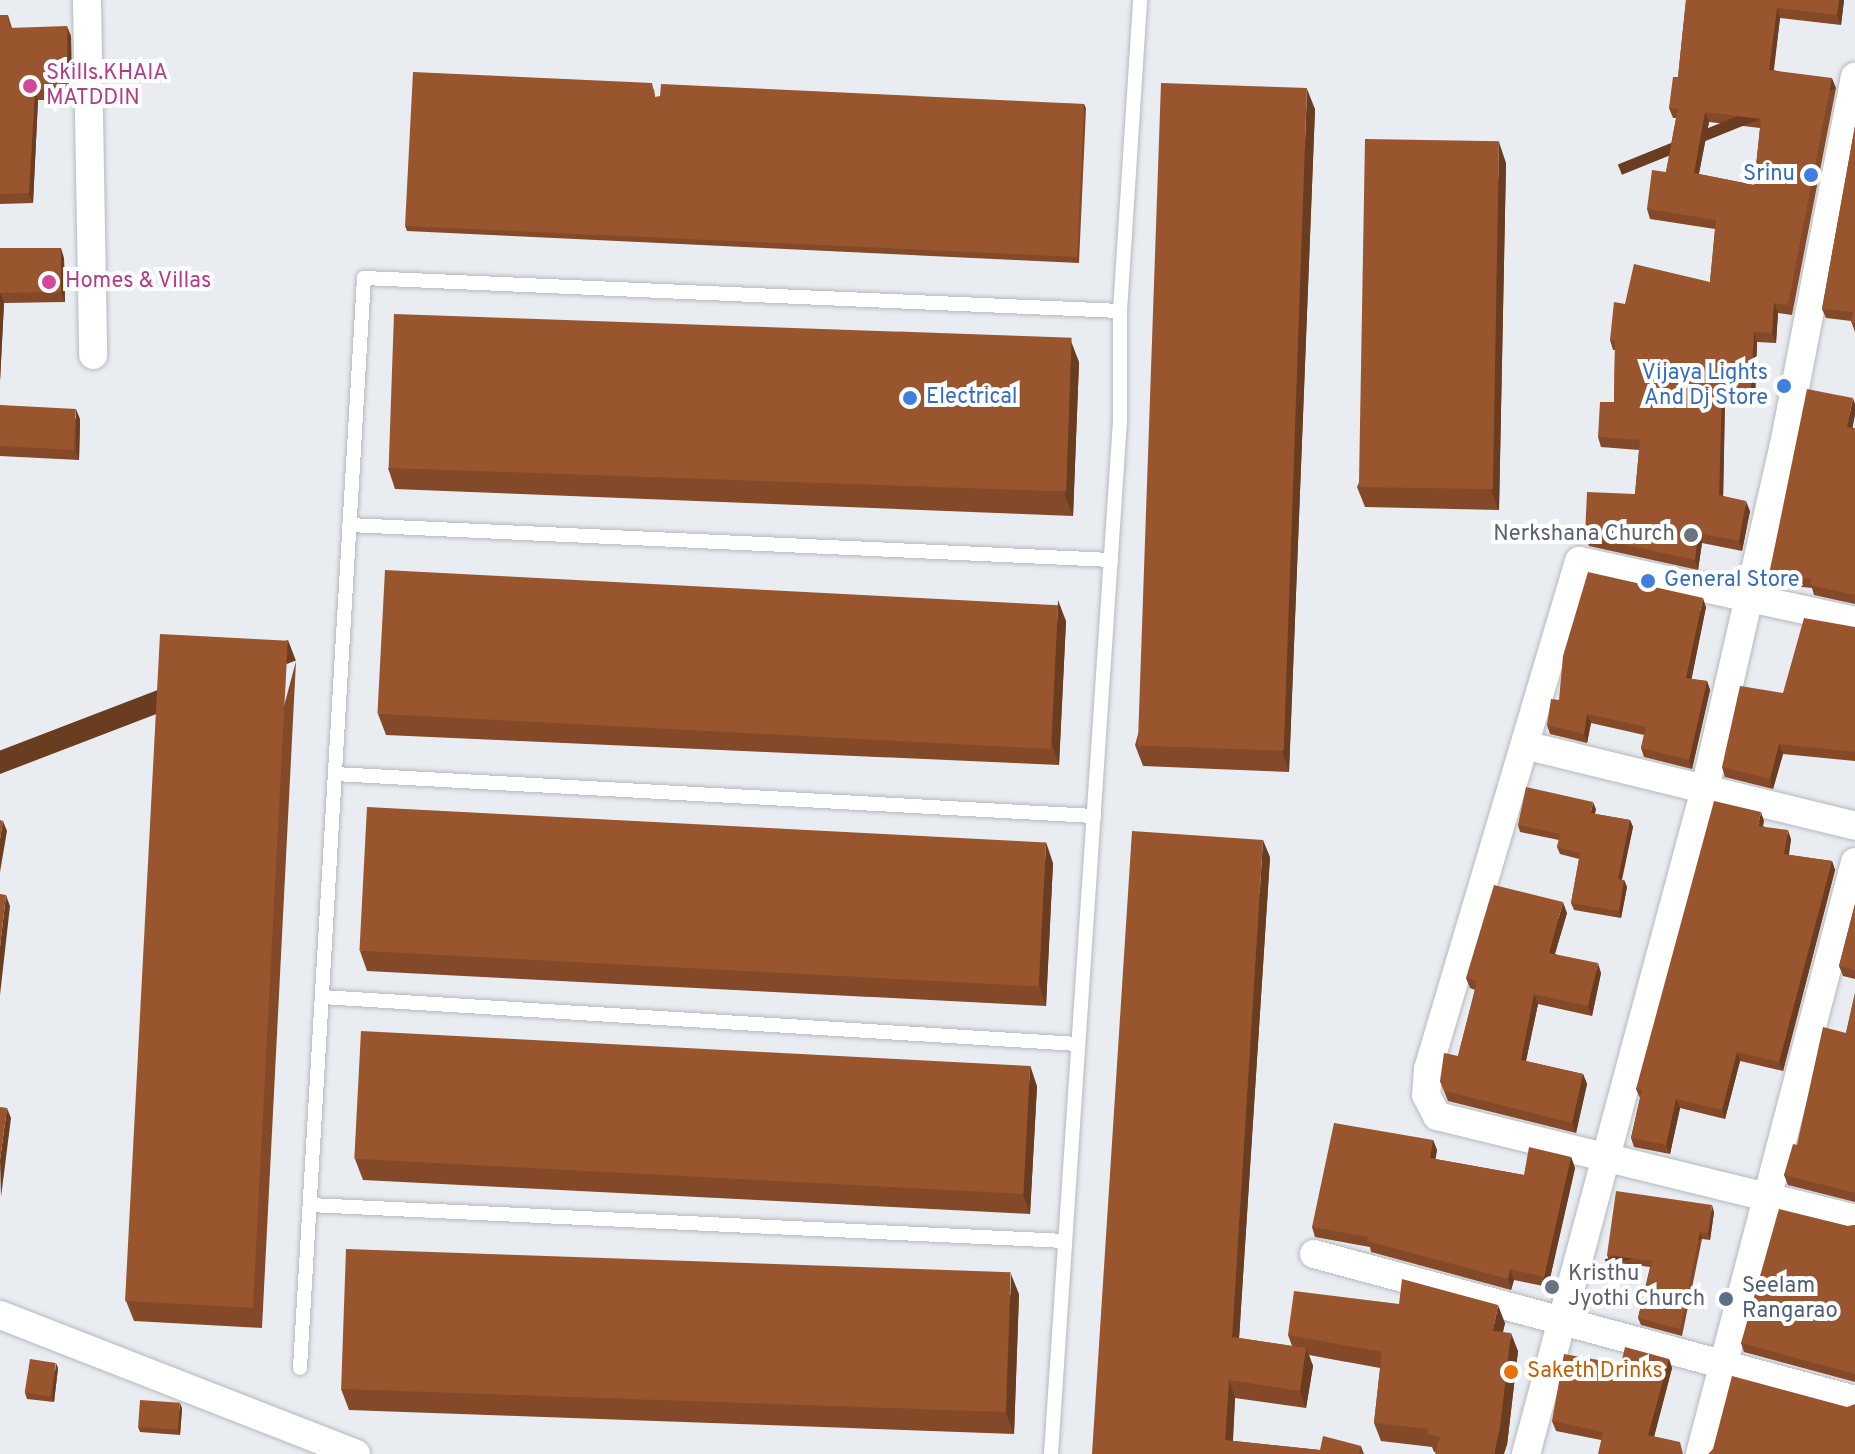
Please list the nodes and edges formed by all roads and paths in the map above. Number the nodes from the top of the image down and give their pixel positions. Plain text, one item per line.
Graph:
1 (87, 0) edge
2 (1140, 0) edge
3 (1855, 77) edge
4 (1120, 311) junction
5 (93, 355) dead end
6 (349, 525) junction
7 (1111, 560) junction
8 (1746, 597) junction
9 (1855, 621) edge
10 (1528, 746) junction
11 (335, 774) junction
12 (1705, 789) junction
13 (1094, 816) junction
14 (1855, 826) edge
15 (1855, 862) edge
16 (322, 997) junction
17 (1078, 1044) junction
18 (1606, 1158) junction
19 (1769, 1196) junction
20 (310, 1205) junction
21 (1855, 1219) edge
22 (1065, 1241) junction
23 (1314, 1254) dead end
24 (0, 1315) edge
25 (1562, 1318) junction
26 (1723, 1362) junction
27 (300, 1368) dead end
28 (1855, 1400) edge
29 (356, 1454) edge
30 (1051, 1454) edge
31 (1526, 1454) edge
32 (1700, 1454) edge

1 - 5 street
2 - 4 lane
3 - 8 street
4 - 6 lane
4 - 7 lane
6 - 7 lane
6 - 11 lane
7 - 13 lane
8 - 9 street
8 - 10 street
8 - 12 street
10 - 12 street
10 - 18 street
11 - 13 lane
11 - 16 lane
12 - 14 street
12 - 18 street
13 - 17 lane
15 - 19 street
16 - 17 lane
16 - 20 lane
17 - 22 lane
18 - 19 street
18 - 25 street
19 - 21 street
19 - 26 street
20 - 22 lane
20 - 27 lane
22 - 30 lane
23 - 25 street
24 - 29 street
25 - 26 street
25 - 31 street
26 - 28 street
26 - 32 street

